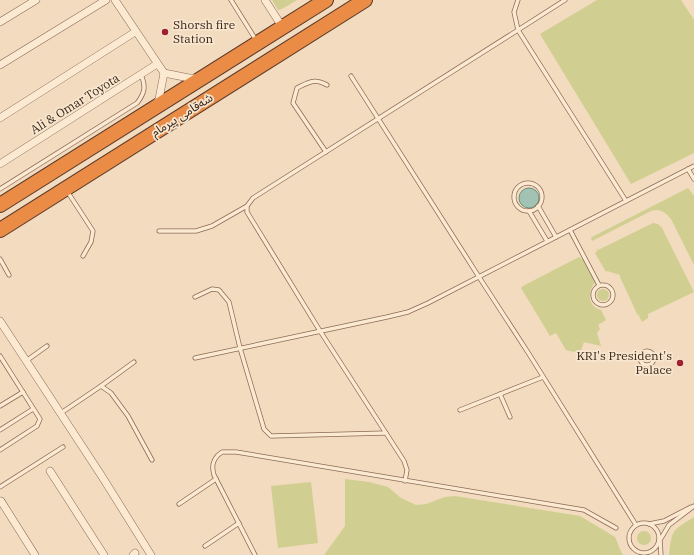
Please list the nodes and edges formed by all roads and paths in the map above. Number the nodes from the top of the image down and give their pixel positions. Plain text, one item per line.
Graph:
1 (35, 0) edge
2 (106, 0) edge
3 (115, 0) edge
4 (231, 0) edge
5 (265, 0) edge
6 (326, 0) edge
7 (365, 0) edge
8 (518, 0) edge
9 (565, 0) edge
10 (0, 22) edge
11 (283, 28) junction
12 (518, 30) junction
13 (136, 32) junction
14 (258, 43) junction
15 (157, 64) junction
16 (0, 65) edge
17 (164, 74) junction
18 (141, 75) junction
19 (351, 76) dead end
20 (201, 78) junction
21 (326, 85) dead end
22 (155, 106) junction
23 (140, 109) junction
24 (0, 118) edge
25 (379, 118) junction
26 (326, 152) junction
27 (1, 161) edge
28 (694, 166) edge
29 (688, 169) junction
30 (694, 179) edge
31 (0, 189) edge
32 (66, 189) junction
33 (626, 201) junction
34 (0, 205) edge
35 (247, 206) junction
36 (538, 206) junction
37 (529, 211) junction
38 (0, 230) edge
39 (570, 230) junction
40 (159, 232) dead end
41 (556, 237) junction
42 (547, 241) junction
43 (83, 256) dead end
44 (0, 258) edge
45 (9, 275) dead end
46 (479, 278) junction
47 (599, 286) junction
48 (195, 297) dead end
49 (0, 321) edge
50 (320, 331) junction
51 (48, 346) dead end
52 (240, 348) junction
53 (650, 351) joint
54 (0, 356) edge
55 (195, 358) dead end
56 (26, 361) junction
57 (134, 362) dead end
58 (543, 376) junction
59 (101, 386) junction
60 (23, 392) junction
61 (500, 394) junction
62 (0, 406) edge
63 (33, 409) junction
64 (460, 410) dead end
65 (60, 413) junction
66 (510, 417) dead end
67 (0, 430) edge
68 (386, 433) junction
69 (63, 448) dead end
70 (0, 450) edge
71 (152, 460) dead end
72 (50, 471) dead end
73 (216, 479) junction
74 (406, 481) junction
75 (0, 487) edge
76 (1, 501) dead end
77 (179, 504) dead end
78 (694, 506) edge
79 (239, 524) junction
80 (649, 524) junction
81 (636, 525) junction
82 (616, 528) dead end
83 (660, 540) junction
84 (205, 546) dead end
85 (638, 552) junction
86 (35, 555) edge
87 (104, 555) edge
88 (151, 555) edge
89 (255, 555) edge
90 (642, 555) edge
91 (661, 555) edge

1 - 10 street
2 - 16 street
3 - 13 street
4 - 14 lane
5 - 11 street
6 - 11 highway, شەقامی پیرمام
7 - 32 highway, شەقامی پیرمام
8 - 12 lane
9 - 12 lane
11 - 14 highway, شەقامی پیرمام
12 - 25 lane
12 - 33 lane
13 - 15 street
13 - 24 street
14 - 20 highway, شەقامی پیرمام
15 - 17 street
15 - 18 street, Ali & Omar Toyota
17 - 20 street
17 - 22 street
18 - 23 lane
18 - 27 street, Ali & Omar Toyota
19 - 25 lane
20 - 22 highway, شەقامی پیرمام
21 - 26 lane
22 - 23 highway, شەقامی پیرمام
23 - 31 lane
23 - 34 highway, شەقامی پیرمام
25 - 26 lane
25 - 46 lane
26 - 35 lane
28 - 29 lane
29 - 30 lane
29 - 33 lane
32 - 38 highway, شەقامی پیرمام
32 - 43 lane
33 - 39 lane
35 - 40 lane
35 - 50 lane
36 - 37 lane
36 - 37 lane
36 - 41 lane
37 - 42 lane
39 - 41 lane
39 - 47 lane
41 - 42 lane
42 - 46 lane
44 - 45 lane
46 - 50 lane
46 - 58 lane
47 - 47 lane
48 - 52 lane
49 - 56 street
50 - 52 lane
50 - 68 lane
51 - 56 lane
52 - 55 lane
52 - 68 lane
53 - 53 lane
54 - 60 lane
56 - 65 street
57 - 59 lane
58 - 61 lane
58 - 81 lane
59 - 65 lane
59 - 71 lane
60 - 62 lane
60 - 63 lane
61 - 64 lane
61 - 66 lane
63 - 67 lane
63 - 70 lane
65 - 88 street
68 - 74 lane
69 - 75 lane
72 - 87 street
73 - 74 lane
73 - 77 lane
73 - 79 lane
74 - 82 lane
76 - 86 street
78 - 80 lane
78 - 83 lane
79 - 84 lane
79 - 89 lane
80 - 81 lane
80 - 83 lane
81 - 85 lane
83 - 85 lane
83 - 91 lane
85 - 90 lane

